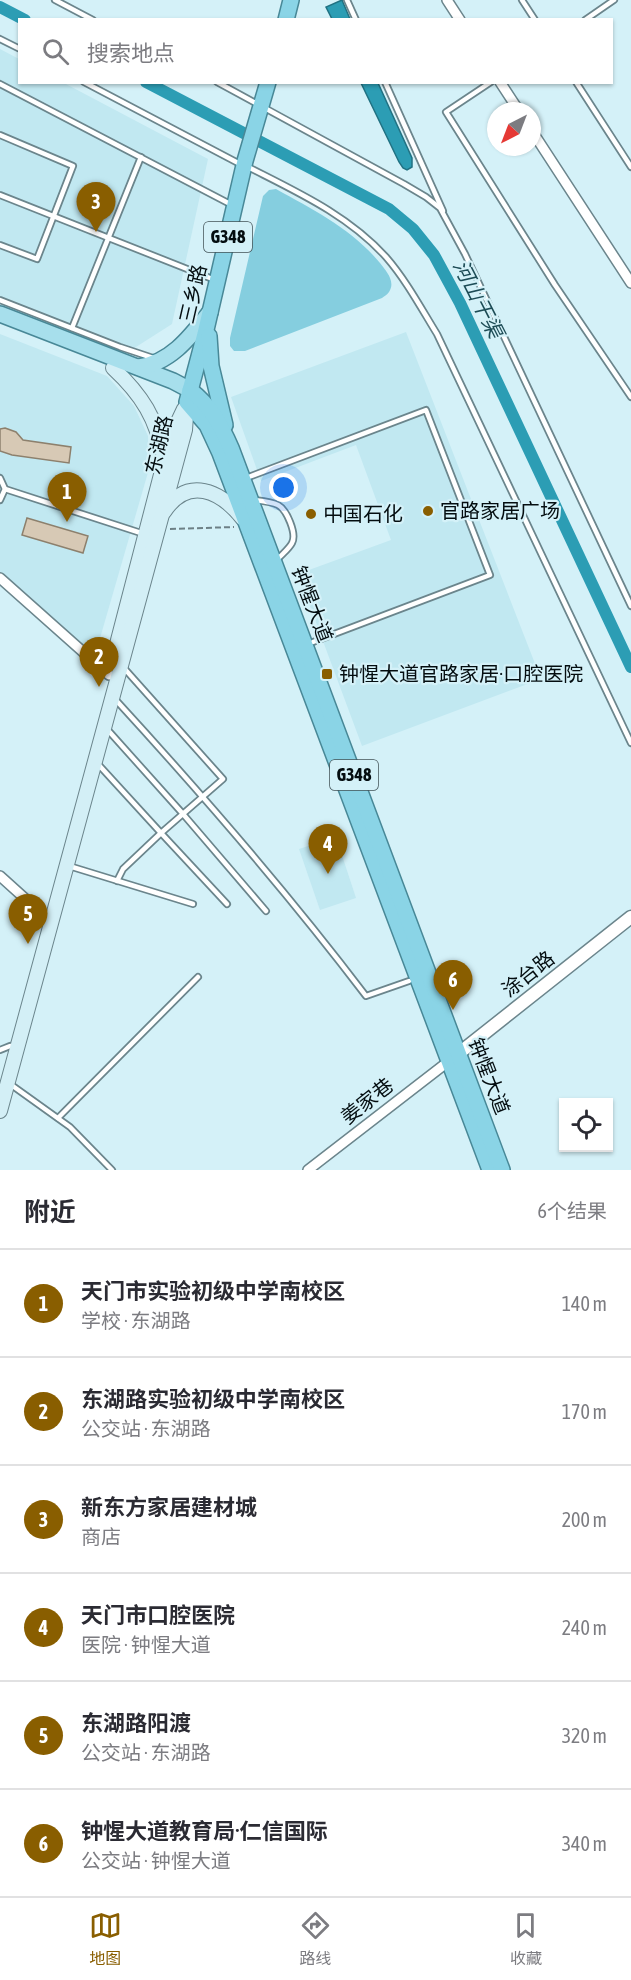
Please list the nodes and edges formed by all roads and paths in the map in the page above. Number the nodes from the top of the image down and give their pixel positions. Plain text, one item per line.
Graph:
1 (55, 0) edge
2 (291, 0) edge
3 (347, 0) edge
4 (447, 0) edge
5 (522, 0) edge
6 (614, 0) edge
7 (89, 18) edge
8 (286, 18) edge
9 (355, 18) edge
10 (459, 18) edge
11 (534, 18) edge
12 (588, 18) edge
13 (0, 39) edge
14 (18, 48) edge
15 (0, 84) edge
16 (88, 84) edge
17 (221, 84) edge
18 (267, 84) edge
19 (386, 84) edge
20 (488, 84) edge
21 (502, 84) edge
22 (577, 84) edge
23 (513, 102) edge
24 (261, 107) junction
25 (0, 135) edge
26 (541, 145) edge
27 (141, 157) junction
28 (245, 163) junction
29 (631, 167) edge
30 (0, 195) edge
31 (235, 206) junction
32 (54, 216) junction
33 (449, 224) junction
34 (108, 238) junction
35 (0, 245) edge
36 (218, 280) junction
37 (631, 283) edge
38 (0, 300) edge
39 (210, 312) junction
40 (0, 314) edge
41 (0, 325) edge
42 (72, 328) junction
43 (162, 360) junction
44 (138, 367) junction
45 (113, 368) junction
46 (188, 396) junction
47 (631, 397) edge
48 (231, 448) junction
49 (164, 463) junction
50 (0, 478) edge
51 (243, 480) junction
52 (5, 489) junction
53 (250, 499) junction
54 (0, 500) edge
55 (248, 526) junction
56 (155, 530) junction
57 (274, 563) junction
58 (0, 578) edge
59 (631, 606) edge
60 (313, 642) junction
61 (121, 665) junction
62 (109, 675) junction
63 (113, 696) junction
64 (104, 726) junction
65 (631, 743) edge
66 (326, 746) junction
67 (95, 761) junction
68 (203, 796) junction
69 (183, 814) junction
70 (161, 833) junction
71 (66, 865) junction
72 (0, 876) edge
73 (117, 881) junction
74 (193, 904) dead end
75 (227, 904) dead end
76 (266, 911) dead end
77 (631, 917) edge
78 (48, 919) junction
79 (198, 978) dead end
80 (409, 981) junction
81 (5, 1048) edge
82 (453, 1058) junction
83 (4, 1084) edge
84 (0, 1111) edge
85 (58, 1118) junction
86 (112, 1170) edge
87 (308, 1170) edge
88 (480, 1170) edge
89 (490, 1170) edge
90 (502, 1170) edge
91 (511, 1170) edge

1 - 7 lane
2 - 8 highway
3 - 9 lane
4 - 10 street
5 - 11 lane
6 - 12 lane
13 - 14 lane
15 - 27 lane
16 - 28 lane
17 - 24 lane
18 - 24 highway, G348
19 - 33 lane
20 - 47 lane
21 - 23 street
22 - 29 lane
24 - 28 highway, G348
24 - 33 lane
25 - 32 lane
26 - 37 street
27 - 31 lane
27 - 34 lane
28 - 31 highway, 三乡路 / G348
28 - 65 lane
30 - 32 lane
31 - 36 highway, 三乡路 / G348
32 - 34 lane
32 - 35 lane
33 - 59 lane
34 - 36 lane
34 - 42 lane
36 - 39 highway, 三乡路 / G348
38 - 42 lane
39 - 43 main road
39 - 46 highway, 三乡路 / G348
39 - 48 highway
40 - 44 main road, 钟惺大道
41 - 45 main road, 钟惺大道
42 - 43 lane
43 - 44 main road
44 - 46 main road, 钟惺大道
45 - 46 main road, 钟惺大道
45 - 49 main road
46 - 48 highway, 钟惺大道 / G348
46 - 49 main road, 东湖路
46 - 55 highway, 钟惺大道 / G348
46 - 56 main road, 东湖路
48 - 51 highway, 钟惺大道 / G348
49 - 56 main road, 东湖路
50 - 52 lane
51 - 53 highway, 钟惺大道 / G348
51 - 60 lane
52 - 54 lane
52 - 56 lane
53 - 57 highway, 钟惺大道 / G348
53 - 57 lane
55 - 56 path
55 - 56 main road
55 - 66 highway, 钟惺大道 / G348
56 - 61 main road, 东湖路
56 - 62 main road, 东湖路
57 - 60 highway
57 - 82 highway, 钟惺大道 / G348
58 - 62 street
60 - 82 highway
61 - 63 main road, 东湖路
61 - 68 lane
62 - 78 main road, 东湖路
63 - 64 main road, 东湖路
63 - 68 lane
64 - 67 main road, 东湖路
64 - 69 lane
66 - 80 highway
66 - 82 highway, 钟惺大道 / G348
67 - 70 lane
67 - 71 main road, 东湖路
68 - 69 lane
68 - 80 lane
69 - 70 lane
69 - 76 lane
70 - 73 lane
70 - 75 lane
71 - 73 lane
71 - 78 main road, 东湖路
72 - 78 street
73 - 74 lane
77 - 82 street, 涂台路
78 - 81 main road, 东湖路
78 - 83 main road, 东湖路
79 - 85 lane
80 - 82 highway
81 - 83 main road, 东湖路
82 - 87 street, 姜家巷
82 - 88 highway
82 - 89 highway, 钟惺大道 / G348
82 - 90 highway, 钟惺大道 / G348
82 - 91 highway
83 - 84 main road, 东湖路
83 - 85 lane
85 - 86 lane

